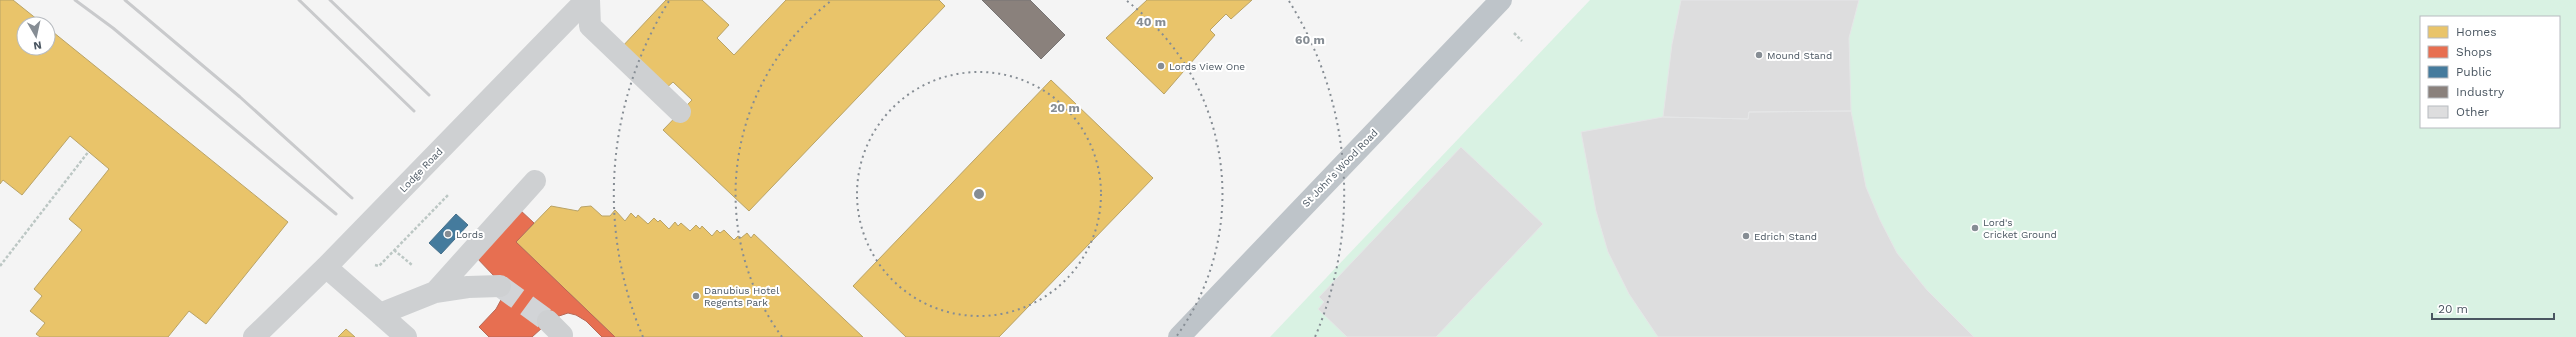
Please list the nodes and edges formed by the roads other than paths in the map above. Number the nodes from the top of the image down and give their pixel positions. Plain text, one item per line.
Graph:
1 (586, 0) edge
2 (589, 0) edge
3 (1501, 0) edge
4 (680, 112) dead end
5 (534, 181) dead end
6 (326, 266) junction
7 (500, 286) tunnel mouth
8 (435, 292) junction
9 (380, 314) junction
10 (254, 337) edge
11 (406, 337) edge
12 (1179, 337) edge

1 - 6 street, Lodge Road
2 - 4 street
3 - 12 highway, St John's Wood Road
5 - 8 street
6 - 9 street
6 - 10 street, Lodge Road
7 - 8 street
8 - 9 street
9 - 11 street

